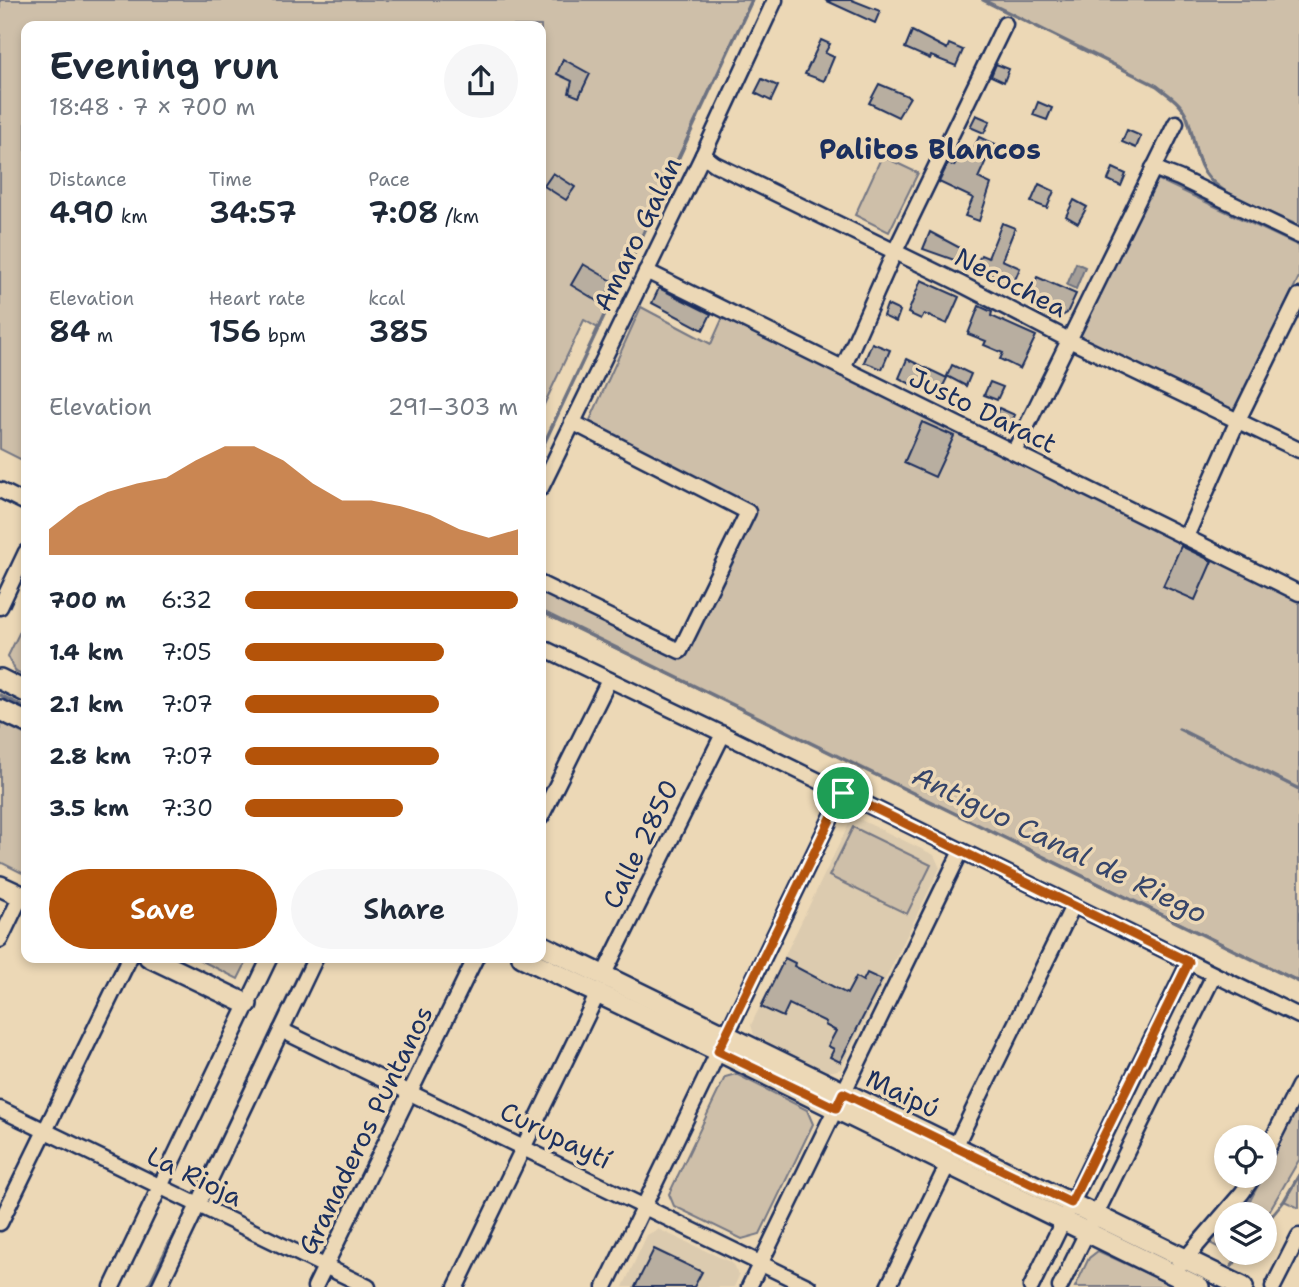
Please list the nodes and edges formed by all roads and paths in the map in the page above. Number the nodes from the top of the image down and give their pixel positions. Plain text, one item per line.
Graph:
1 (775, 0) edge
2 (1006, 24) dead end
3 (1175, 123) dead end
4 (703, 155) junction
5 (1153, 168) junction
6 (1299, 236) edge
7 (895, 251) junction
8 (646, 271) junction
9 (1299, 296) edge
10 (1069, 340) junction
11 (843, 368) junction
12 (1238, 420) junction
13 (572, 422) junction
14 (1299, 450) edge
15 (1014, 452) junction
16 (546, 477) edge
17 (0, 491) edge
18 (21, 501) edge
19 (1186, 537) junction
20 (21, 563) edge
21 (546, 585) edge
22 (1299, 593) edge
23 (0, 607) edge
24 (546, 649) edge
25 (0, 680) edge
26 (609, 680) junction
27 (21, 690) edge
28 (0, 710) edge
29 (21, 720) edge
30 (723, 734) junction
31 (843, 793) junction
32 (546, 807) edge
33 (961, 851) junction
34 (0, 886) edge
35 (21, 896) edge
36 (21, 902) edge
37 (1073, 906) junction
38 (0, 940) edge
39 (546, 948) edge
40 (1189, 962) junction
41 (127, 963) edge
42 (162, 963) edge
43 (267, 963) edge
44 (313, 963) edge
45 (473, 963) edge
46 (539, 963) edge
47 (1214, 975) junction
48 (601, 985) junction
49 (247, 1004) junction
50 (1299, 1016) edge
51 (281, 1030) junction
52 (722, 1043) junction
53 (1299, 1086) edge
54 (410, 1094) junction
55 (839, 1101) junction
56 (0, 1109) edge
57 (1277, 1130) edge
58 (45, 1131) junction
59 (524, 1148) junction
60 (951, 1155) junction
61 (159, 1186) junction
62 (1246, 1188) edge
63 (198, 1205) junction
64 (643, 1206) junction
65 (1067, 1212) junction
66 (1095, 1214) junction
67 (0, 1223) edge
68 (1087, 1233) junction
69 (1299, 1236) edge
70 (1184, 1258) junction
71 (760, 1264) junction
72 (326, 1266) junction
73 (1173, 1275) junction
74 (112, 1287) edge
75 (159, 1287) edge
76 (315, 1287) edge
77 (368, 1287) edge
78 (456, 1287) edge
79 (605, 1287) edge
80 (749, 1287) edge
81 (808, 1287) edge
82 (888, 1287) edge
83 (1031, 1287) edge
84 (1060, 1287) edge
85 (1199, 1287) edge
86 (1243, 1287) edge
87 (1273, 1287) edge

1 - 4 street, Amaro Galán
2 - 7 street
3 - 5 street
4 - 7 street, Necochea
4 - 8 street, Amaro Galán
5 - 6 street
5 - 10 street
7 - 10 street, Necochea
7 - 11 street
8 - 11 street, Justo Daract
8 - 13 street, Amaro Galán
9 - 12 street
10 - 12 street, Necochea
10 - 15 street
11 - 15 street, Justo Daract
12 - 14 street, Necochea
12 - 19 street
13 - 16 street, Amaro Galán
13 - 21 street
15 - 19 street, Justo Daract
17 - 18 street
19 - 22 street, Justo Daract
20 - 23 street
24 - 26 street
25 - 27 street
26 - 30 street
26 - 32 street
28 - 29 street
30 - 31 street
30 - 48 street, Calle 2850
31 - 33 street
31 - 52 street
33 - 37 street
33 - 55 street
34 - 35 street
36 - 38 street
37 - 40 street
37 - 60 street
39 - 48 street, Maipú
40 - 47 street
40 - 65 street
41 - 58 street
42 - 49 street
43 - 49 street
44 - 51 street
45 - 54 street, Granaderos Puntanos
46 - 48 street, Maipú
47 - 50 street
47 - 66 street
48 - 52 street, Maipú
48 - 59 street, Calle 2850
49 - 61 street
51 - 54 street, Curupaytí
51 - 63 street
52 - 55 street, Maipú
52 - 64 street
53 - 57 street
54 - 59 street, Curupaytí
54 - 72 street, Granaderos Puntanos
55 - 60 street, Maipú
55 - 71 street
56 - 58 street, La Rioja
58 - 61 street, La Rioja
58 - 67 street
59 - 64 street, Curupaytí
59 - 78 street, Calle 2850
60 - 65 street, Maipú
60 - 82 street
61 - 63 street, La Rioja
61 - 74 street
62 - 70 street
63 - 72 street, La Rioja
63 - 75 street
64 - 71 street, Curupaytí
64 - 79 street
65 - 66 street, Maipú
65 - 68 street, Maipú
65 - 83 street
66 - 68 street
66 - 70 street, Maipú
68 - 73 street, Maipú
68 - 84 street
69 - 87 street
70 - 73 street
70 - 86 street, Maipú
71 - 80 street
71 - 81 street, Curupaytí
72 - 76 street, Granaderos Puntanos
72 - 77 street, La Rioja
73 - 85 street, Maipú

